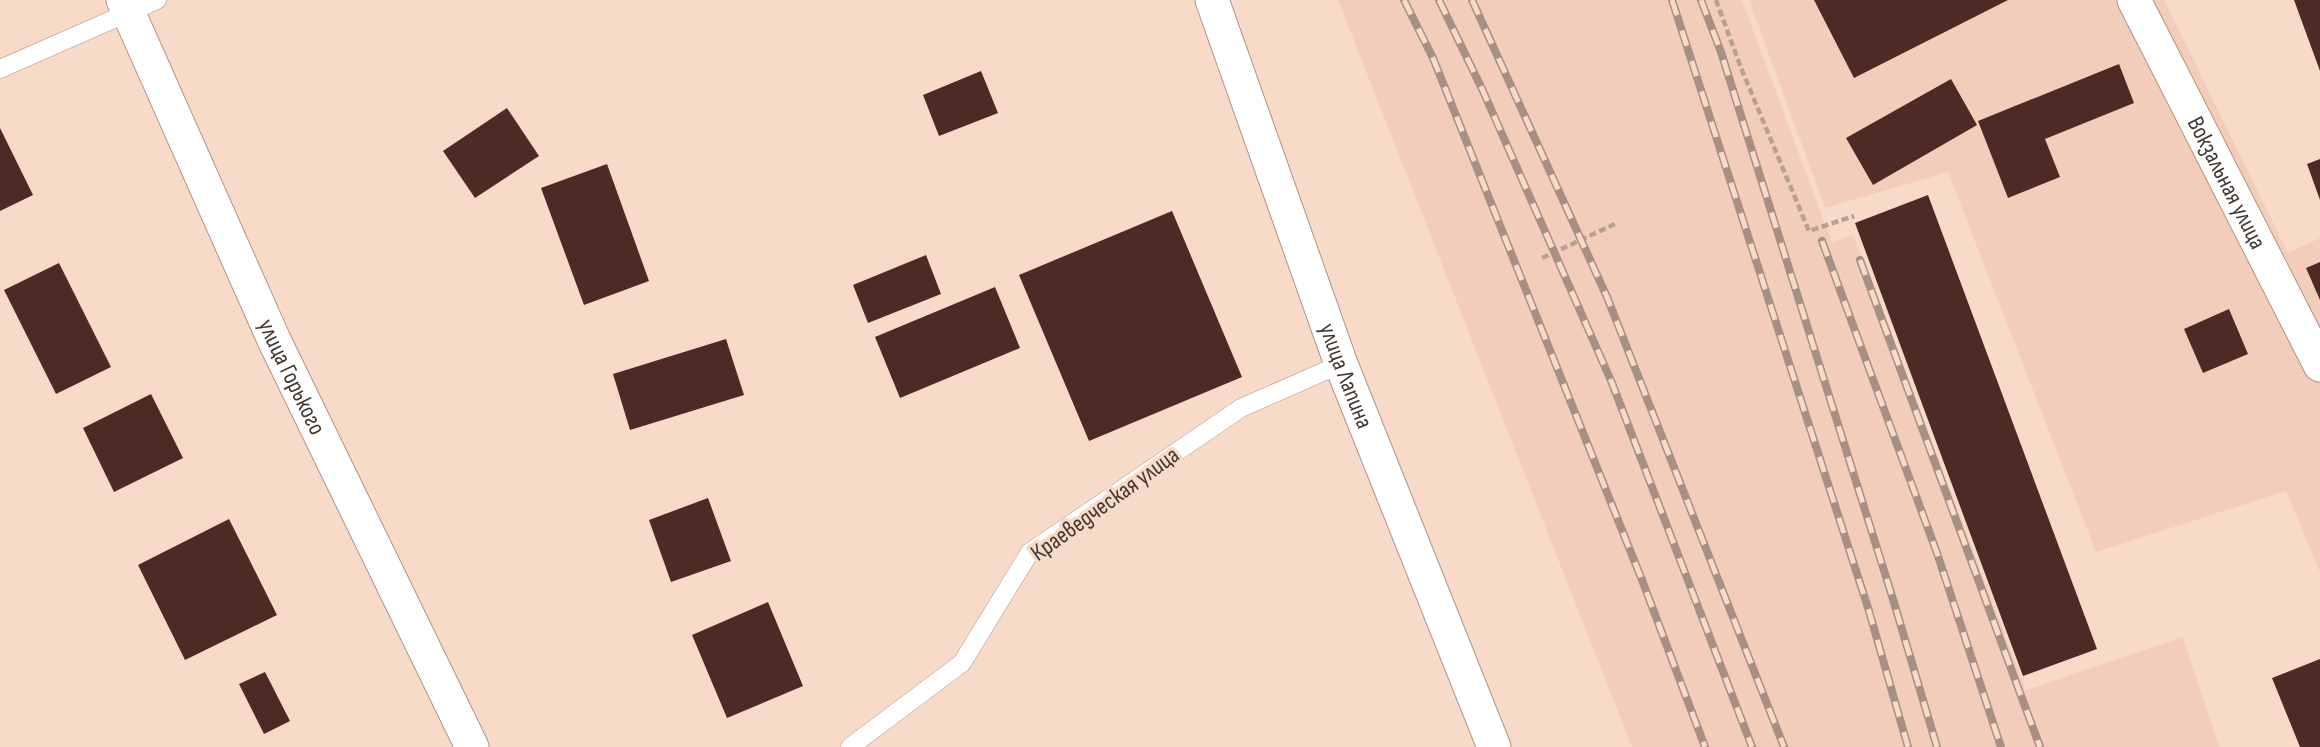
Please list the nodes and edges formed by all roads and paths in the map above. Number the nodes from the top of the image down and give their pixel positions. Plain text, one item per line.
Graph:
1 (1212, 0) edge
2 (1716, 0) edge
3 (2134, 0) edge
4 (136, 4) edge
5 (0, 69) edge
6 (1854, 216) dead end
7 (1615, 223) dead end
8 (1542, 258) dead end
9 (1341, 365) junction
10 (2320, 365) edge
11 (472, 747) edge
12 (850, 747) edge
13 (1494, 747) edge

1 - 9 street, улица Лапина
2 - 6 path
3 - 10 street, Вокзальная улица
4 - 5 lane
4 - 11 street, улица Горького
7 - 8 path
9 - 12 lane, Краеведческая улица
9 - 13 street, улица Лапина

